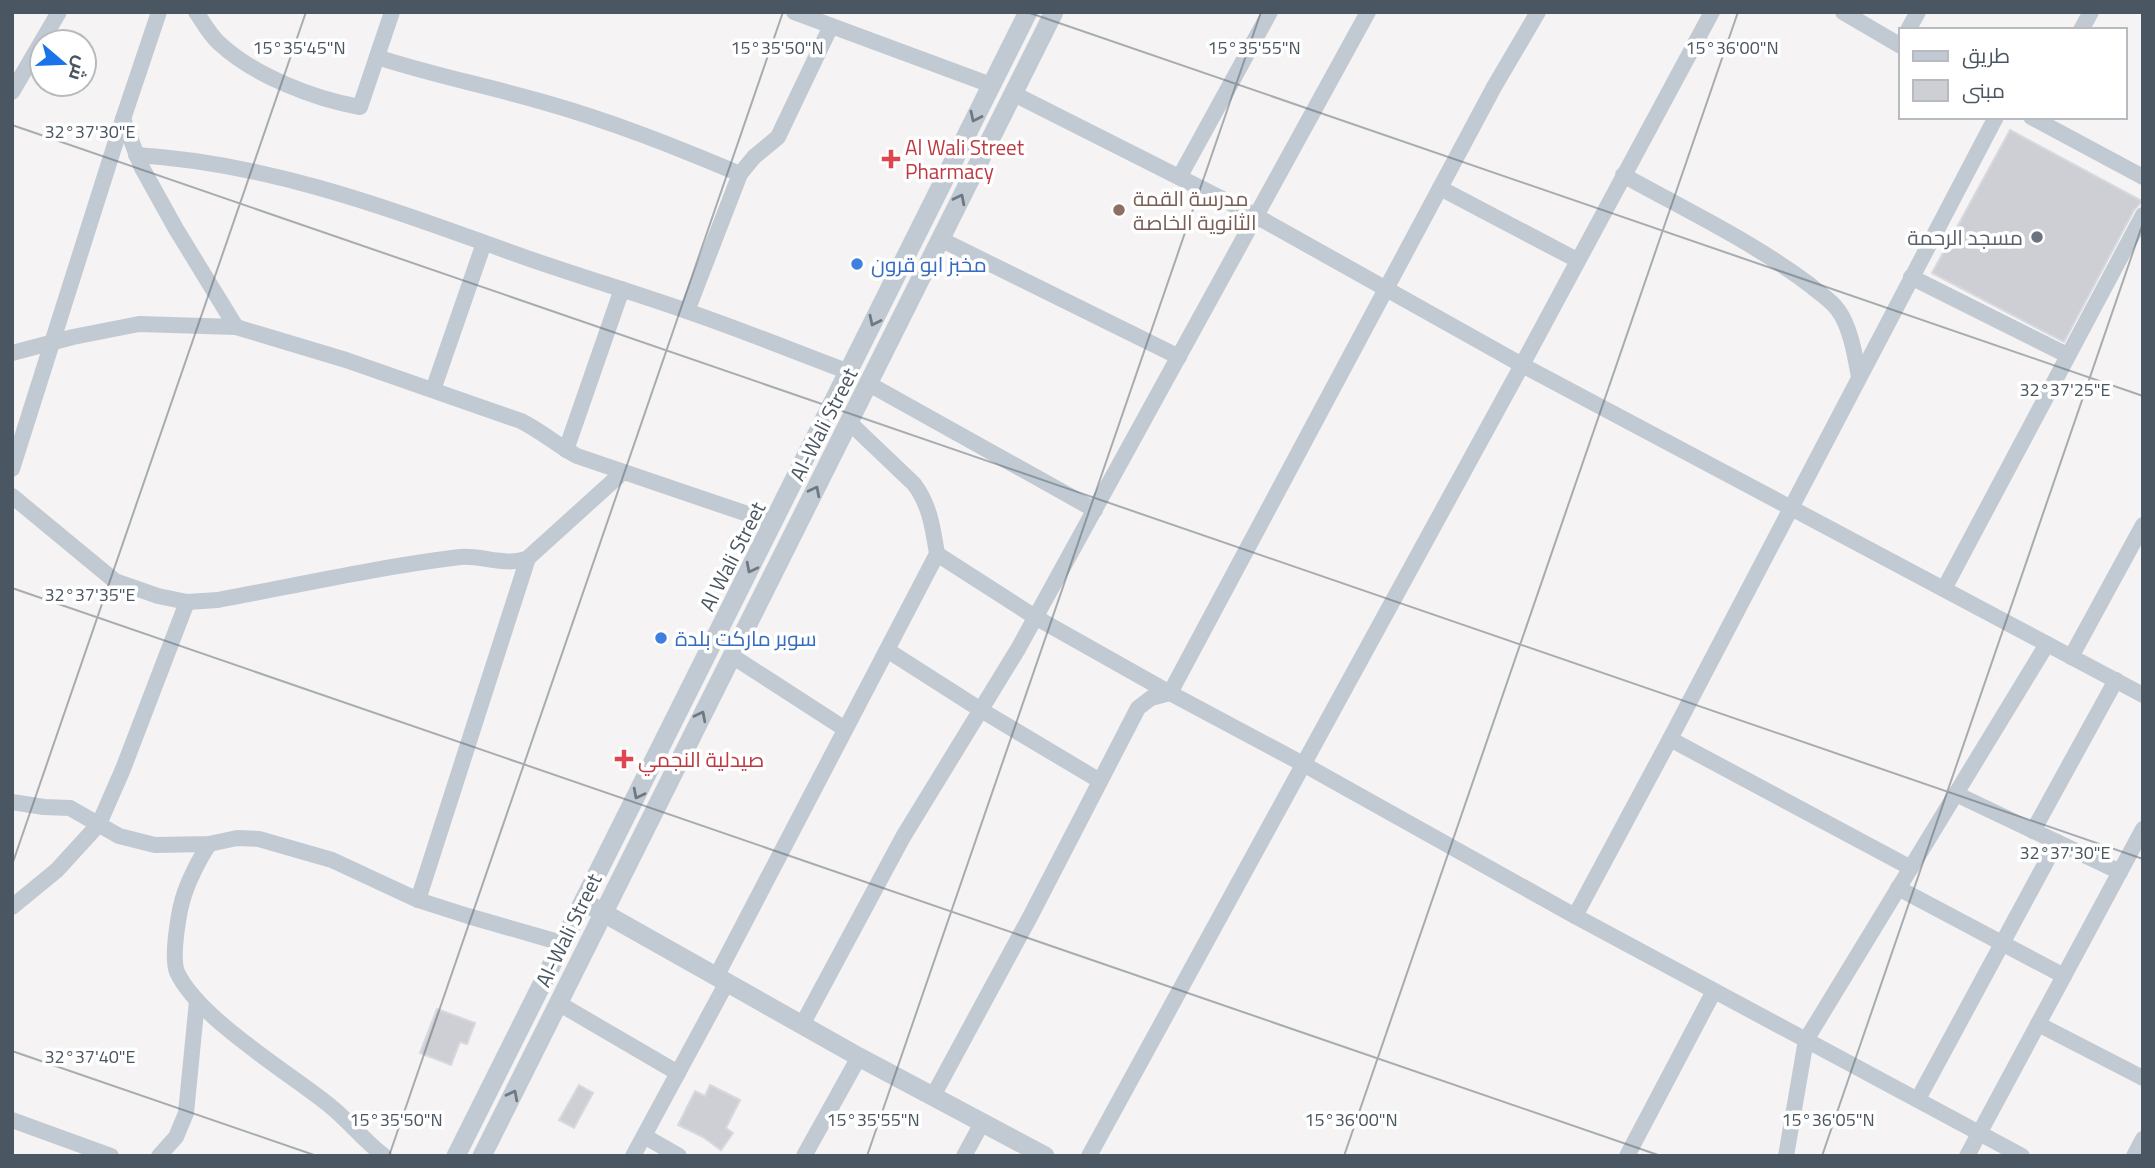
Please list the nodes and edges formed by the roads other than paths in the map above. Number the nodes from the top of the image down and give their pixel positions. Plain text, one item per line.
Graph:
1 (59, 12) edge
2 (159, 12) edge
3 (197, 12) edge
4 (392, 12) edge
5 (794, 12) edge
6 (1028, 12) edge
7 (1054, 12) edge
8 (1269, 12) edge
9 (1538, 12) edge
10 (1712, 12) edge
11 (1843, 12) edge
12 (1917, 12) edge
13 (2091, 12) edge
14 (1363, 14) edge
15 (831, 26) junction
16 (1909, 28) edge
17 (2082, 28) edge
18 (1899, 44) edge
19 (377, 57) junction
20 (991, 85) junction
21 (12, 92) edge
22 (1013, 94) junction
23 (122, 119) junction
24 (1995, 119) edge
25 (2035, 119) edge
26 (136, 155) junction
27 (740, 174) junction
28 (1623, 175) junction
29 (1180, 176) junction
30 (2143, 177) edge
31 (1440, 188) junction
32 (2143, 215) edge
33 (1256, 216) junction
34 (940, 239) junction
35 (484, 243) junction
36 (1577, 260) junction
37 (1911, 277) junction
38 (1387, 288) junction
39 (622, 289) junction
40 (687, 311) junction
41 (236, 327) junction
42 (53, 342) junction
43 (12, 353) edge
44 (2067, 355) junction
45 (1179, 357) junction
46 (1522, 365) junction
47 (849, 372) junction
48 (1859, 377) junction
49 (869, 384) junction
50 (433, 390) junction
51 (849, 422) junction
52 (566, 450) junction
53 (12, 469) edge
54 (623, 472) junction
55 (12, 496) edge
56 (1791, 506) junction
57 (1095, 510) junction
58 (774, 523) junction
59 (2143, 525) edge
60 (937, 554) junction
61 (528, 558) junction
62 (1944, 589) junction
63 (187, 602) junction
64 (1035, 617) junction
65 (2047, 644) junction
66 (887, 650) junction
67 (732, 656) junction
68 (2071, 657) junction
69 (2116, 680) junction
70 (1170, 693) junction
71 (2143, 695) edge
72 (981, 710) junction
73 (845, 729) junction
74 (1670, 739) junction
75 (1303, 764) junction
76 (1100, 781) junction
77 (1956, 794) junction
78 (12, 802) edge
79 (99, 824) junction
80 (2143, 829) edge
81 (2034, 831) junction
82 (2057, 842) junction
83 (209, 844) junction
84 (1911, 868) junction
85 (2120, 872) junction
86 (1898, 888) junction
87 (418, 900) junction
88 (583, 902) junction
89 (12, 907) edge
90 (602, 912) junction
91 (1574, 916) junction
92 (562, 943) junction
93 (2003, 943) junction
94 (2064, 976) junction
95 (721, 981) junction
96 (1714, 991) junction
97 (197, 1001) junction
98 (558, 1003) junction
99 (2038, 1024) junction
100 (802, 1025) junction
101 (1806, 1040) junction
102 (859, 1057) junction
103 (678, 1073) junction
104 (2143, 1078) edge
105 (933, 1096) junction
106 (1918, 1100) junction
107 (12, 1120) edge
108 (982, 1123) junction
109 (1980, 1133) junction
110 (644, 1136) junction
111 (2143, 1139) edge
112 (111, 1156) edge
113 (159, 1156) edge
114 (384, 1156) edge
115 (456, 1156) edge
116 (482, 1156) edge
117 (633, 1156) edge
118 (679, 1156) edge
119 (804, 1156) edge
120 (964, 1156) edge
121 (1045, 1156) edge
122 (1089, 1156) edge
123 (1627, 1156) edge
124 (1786, 1156) edge
125 (1967, 1156) edge
126 (2022, 1156) edge
127 (2134, 1156) edge

1 - 21 street
2 - 23 street
3 - 19 street
4 - 19 street
5 - 15 street
6 - 20 street, Al Wali Street
7 - 22 street, Al-Wali Street
8 - 29 street
9 - 31 street
10 - 28 street
11 - 18 street
12 - 16 street
13 - 17 street
14 - 33 street
15 - 20 street
15 - 27 street
19 - 27 street
20 -> 47 street, Al Wali Street
22 - 29 street
34 -> 22 street, Al-Wali Street
23 - 26 street
23 - 42 street
24 - 37 street
25 - 30 street
26 - 35 street
26 - 41 street
27 - 40 street
28 - 36 street
28 - 48 street
29 - 33 street
31 - 36 street
31 - 38 street
32 - 44 street
33 - 38 street
33 - 45 street
34 - 45 street
34 - 49 street, Al-Wali Street
35 - 39 street
35 - 50 street
36 - 46 street
37 - 44 street
37 - 48 street
38 - 46 street
38 - 70 street
39 - 40 street
39 - 52 street
40 - 47 street
41 - 42 street
41 - 50 street
42 - 43 street
42 - 53 street
44 - 62 street
45 - 57 street
46 - 56 street
46 - 75 street
47 - 58 street, Al Wali Street
48 - 56 street
49 - 51 street, Al-Wali Street
49 - 57 street
50 - 52 street
51 - 60 street
67 -> 51 street, Al-Wali Street
52 - 54 street
54 - 58 street
54 - 61 street
55 - 63 street
56 - 62 street
56 - 74 street
57 - 64 street
58 -> 88 street, Al Wali Street
59 - 68 street
60 - 64 street
60 - 66 street
61 - 63 street
61 - 87 street
62 - 65 street
63 - 79 street
64 - 70 street
64 - 72 street
65 - 68 street
65 - 77 street
66 - 72 street
66 - 73 street
67 - 73 street
90 -> 67 street, Al-Wali Street
68 - 69 street
69 - 71 street
69 - 81 street
70 - 75 street
70 - 76 street
72 - 76 street
72 - 100 street
73 - 95 street
74 - 84 street
74 - 91 street
75 - 91 street
75 - 122 street
76 - 105 street
77 - 81 street
77 - 84 street
78 - 79 street
79 - 83 street
79 - 89 street
80 - 85 street
81 - 82 street
82 - 85 street
82 - 93 street
83 - 87 street
83 - 97 street
84 - 86 street
85 - 94 street
86 - 93 street
86 - 101 street
87 - 92 street
88 - 90 street
88 - 92 street, Al Wali Street
90 - 95 street
90 - 98 street, Al-Wali Street
91 - 96 street
92 - 115 street, Al Wali Street
93 - 94 street
93 - 106 street
94 - 99 street
95 - 100 street
95 - 103 street
96 - 101 street
96 - 123 street
97 - 113 street
97 - 114 street
98 - 103 street
116 -> 98 street, Al-Wali Street
99 - 104 street
99 - 109 street
100 - 102 street
101 - 106 street
101 - 124 street
102 - 105 street
102 - 119 street
103 - 110 street
105 - 108 street
106 - 109 street
107 - 112 street
108 - 120 street
108 - 121 street
109 - 125 street
109 - 126 street
110 - 117 street
110 - 118 street
111 - 127 street

